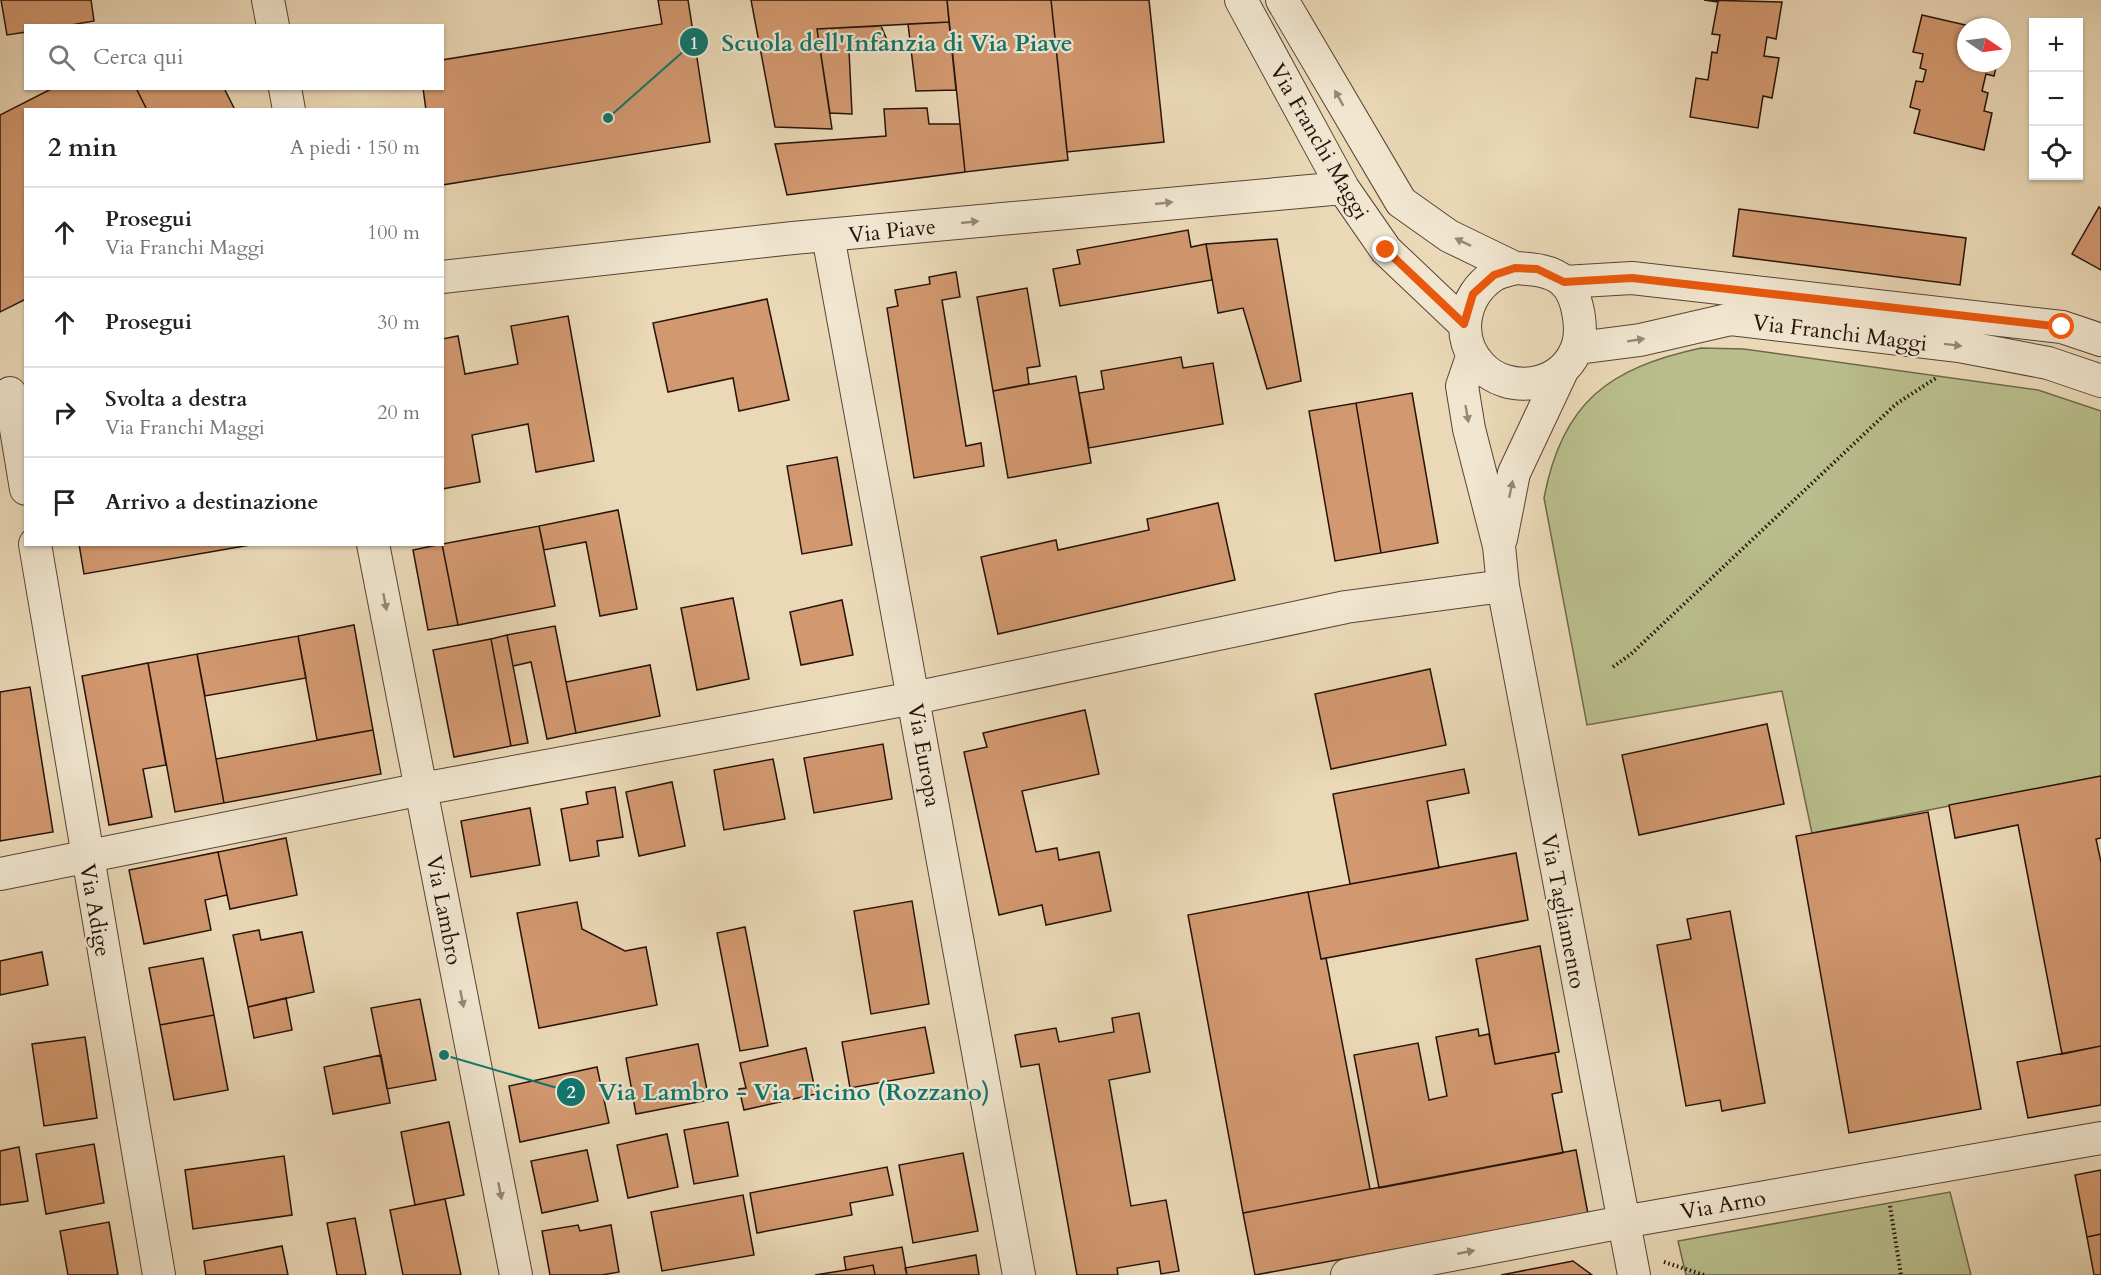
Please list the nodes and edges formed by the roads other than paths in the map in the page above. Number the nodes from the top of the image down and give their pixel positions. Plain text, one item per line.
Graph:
1 (268, 0) edge
2 (1240, 0) edge
3 (1282, 0) edge
4 (273, 24) edge
5 (285, 90) edge
6 (289, 108) edge
7 (1343, 188) junction
8 (828, 236) junction
9 (1515, 268) junction
10 (444, 277) edge
11 (1564, 282) junction
12 (1464, 324) junction
13 (2101, 340) edge
14 (1472, 357) junction
15 (1570, 359) junction
16 (2101, 381) edge
17 (12, 393) edge
18 (24, 475) edge
19 (35, 546) edge
20 (373, 546) edge
21 (1499, 546) junction
22 (1503, 586) junction
23 (915, 698) junction
24 (422, 789) junction
25 (87, 858) junction
26 (0, 874) edge
27 (2101, 1138) edge
28 (1623, 1222) junction
29 (159, 1275) edge
30 (516, 1275) edge
31 (1019, 1275) edge
32 (1347, 1275) edge
33 (1634, 1275) edge

1 - 4 street
2 - 7 street, Via Franchi Maggi
9 -> 3 street, Via Franchi Maggi
5 - 6 street
8 -> 7 street, Via Piave
7 - 12 street, Via Franchi Maggi
8 - 10 street, Via Piave
8 - 23 street, Via Europa
9 - 11 street
9 - 12 street
11 - 13 street, Via Franchi Maggi
11 - 15 street
12 - 14 street
14 - 15 street
14 -> 21 street, Via Tagliamento
15 -> 16 street, Via Franchi Maggi
21 -> 15 street, Via Tagliamento
17 - 18 street
19 - 25 street, Via Adige
20 -> 24 street, Via Lambro
21 - 22 street, Via Tagliamento
22 - 23 street
22 - 28 street, Via Tagliamento
23 - 24 street
23 - 31 street, Via Europa
24 - 25 street
24 -> 30 street, Via Lambro
25 - 26 street
25 - 29 street, Via Adige
27 - 28 street, Via Arno
32 -> 28 street, Via Arno
28 - 33 street, Via Tagliamento

